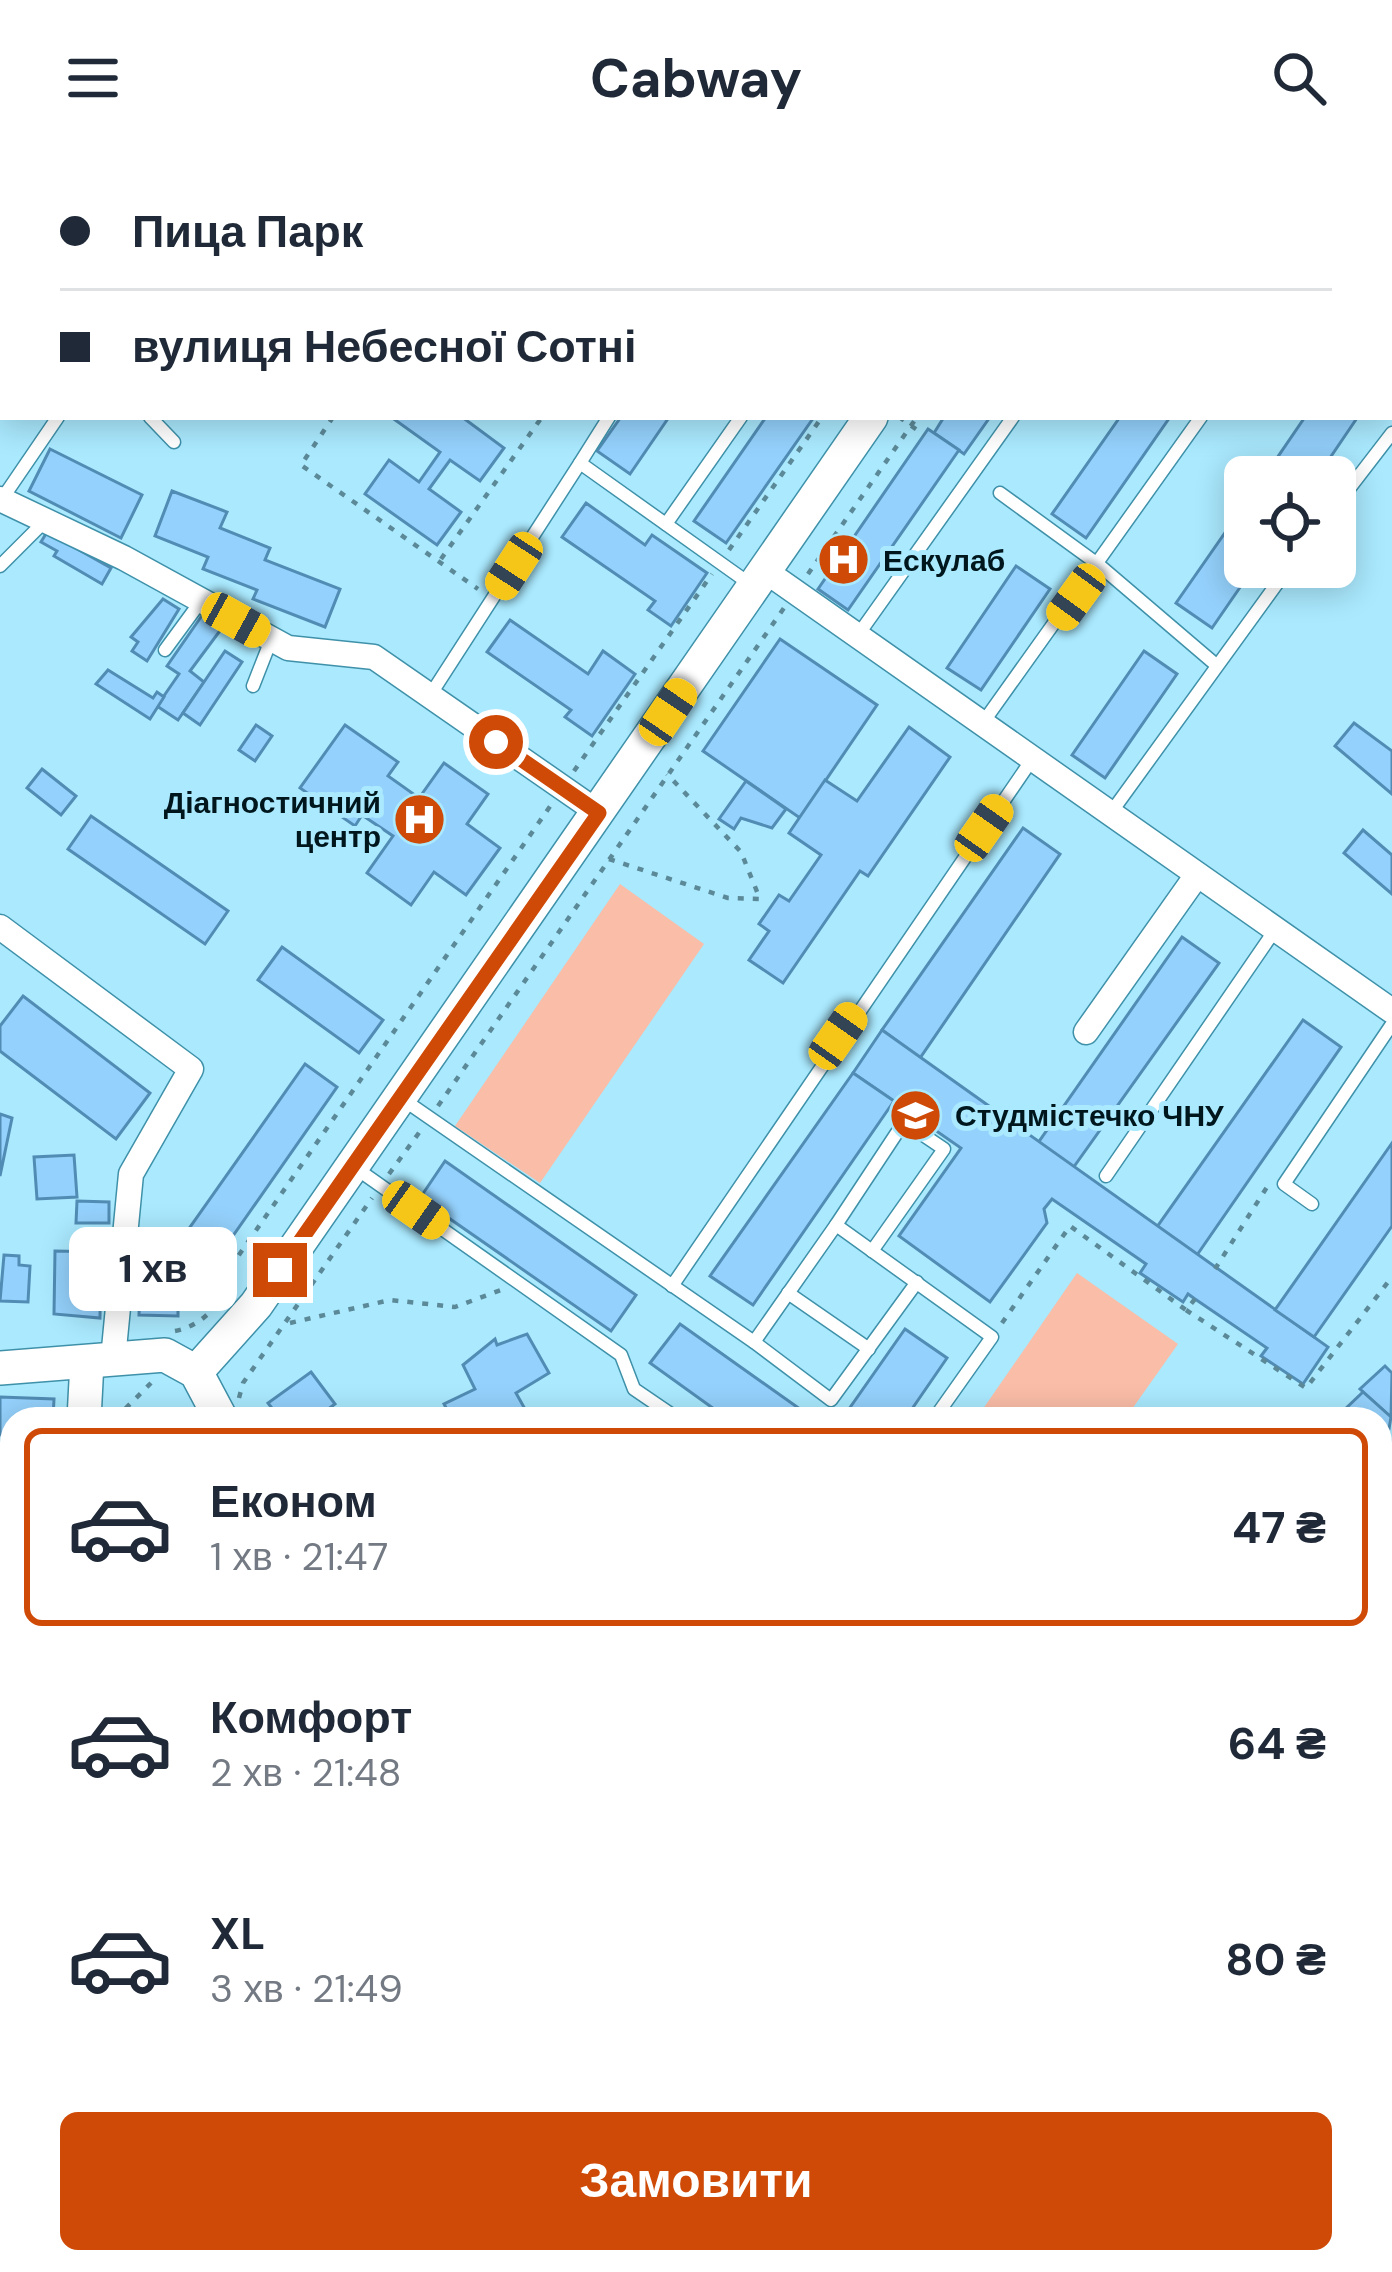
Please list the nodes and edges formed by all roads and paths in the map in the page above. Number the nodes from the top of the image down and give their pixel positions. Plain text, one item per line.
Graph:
1 (56, 420) edge
2 (154, 420) edge
3 (331, 420) edge
4 (540, 420) edge
5 (607, 420) edge
6 (739, 420) edge
7 (821, 420) edge
8 (869, 420) edge
9 (903, 420) edge
10 (915, 420) edge
11 (1011, 420) edge
12 (1199, 420) edge
13 (911, 426) junction
14 (1392, 433) edge
15 (924, 434) dead end
16 (173, 442) dead end
17 (580, 463) junction
18 (1356, 480) edge
19 (1000, 494) dead end
20 (5, 507) edge
21 (45, 520) junction
22 (666, 524) junction
23 (439, 561) junction
24 (720, 562) junction
25 (1099, 565) junction
26 (0, 566) edge
27 (758, 578) junction
28 (1273, 588) edge
29 (796, 592) junction
30 (492, 599) junction
31 (202, 601) junction
32 (858, 635) junction
33 (271, 639) junction
34 (165, 650) dead end
35 (1214, 664) junction
36 (253, 686) dead end
37 (429, 697) junction
38 (982, 724) junction
39 (1033, 758) junction
40 (667, 774) junction
41 (562, 788) junction
42 (599, 813) junction
43 (1110, 814) junction
44 (609, 859) junction
45 (1197, 875) junction
46 (760, 899) junction
47 (770, 908) dead end
48 (0, 927) edge
49 (1275, 930) junction
50 (1392, 1011) edge
51 (1392, 1024) edge
52 (1086, 1032) dead end
53 (400, 1098) junction
54 (430, 1118) junction
55 (352, 1166) junction
56 (1106, 1176) dead end
57 (1283, 1184) junction
58 (381, 1186) junction
59 (1312, 1204) dead end
60 (836, 1225) junction
61 (872, 1251) junction
62 (1215, 1269) dead end
63 (1392, 1276) edge
64 (917, 1282) junction
65 (519, 1283) junction
66 (672, 1286) junction
67 (788, 1293) junction
68 (1195, 1299) dead end
69 (1186, 1310) junction
70 (286, 1323) junction
71 (168, 1333) dead end
72 (992, 1337) junction
73 (754, 1342) junction
74 (869, 1348) junction
75 (100, 1360) junction
76 (0, 1368) edge
77 (196, 1372) junction
78 (654, 1402) junction
79 (87, 1407) edge
80 (226, 1407) edge
81 (232, 1407) edge
82 (651, 1407) edge
83 (661, 1407) edge
84 (942, 1407) edge

1 - 20 lane
2 - 16 lane
3 - 23 path
4 - 23 path
5 - 17 lane
6 - 22 lane
7 - 24 path
8 - 27 street
9 - 13 path
10 - 13 path
11 - 32 lane
12 - 25 lane
13 - 15 path
13 - 29 path
14 - 18 lane
17 - 22 lane
17 - 30 lane
19 - 25 lane
20 - 21 street
21 - 26 lane
21 - 31 street
22 - 24 lane
23 - 30 path
24 - 27 lane
24 - 41 path
25 - 35 lane
25 - 38 lane
27 - 29 street
27 - 42 street
28 - 35 lane
29 - 32 street
29 - 40 path
30 - 37 lane
31 - 33 street
31 - 34 lane
32 - 38 street
33 - 36 lane
33 - 37 street
35 - 43 lane
37 - 41 street
38 - 39 street
39 - 43 street
39 - 66 lane
40 - 44 path
40 - 46 path
41 - 42 street
41 - 71 path
42 - 53 street
43 - 45 street
44 - 46 path
44 - 54 path
45 - 49 street
45 - 52 street
46 - 47 path
48 - 75 street
49 - 50 street
49 - 56 lane
51 - 57 lane
53 - 54 lane
53 - 55 street
54 - 58 path
54 - 66 lane
55 - 58 lane
55 - 77 street
57 - 59 lane
57 - 62 path
58 - 65 lane
58 - 70 path
60 - 61 lane
60 - 61 lane
60 - 67 lane
61 - 64 lane
63 - 69 path
64 - 72 lane
64 - 74 lane
65 - 70 path
65 - 78 lane
66 - 73 lane
67 - 73 lane
67 - 74 lane
68 - 69 path
69 - 72 path
70 - 81 path
72 - 84 lane
73 - 74 lane
75 - 76 street
75 - 77 street
75 - 79 street
77 - 80 street
78 - 82 lane
78 - 83 lane

